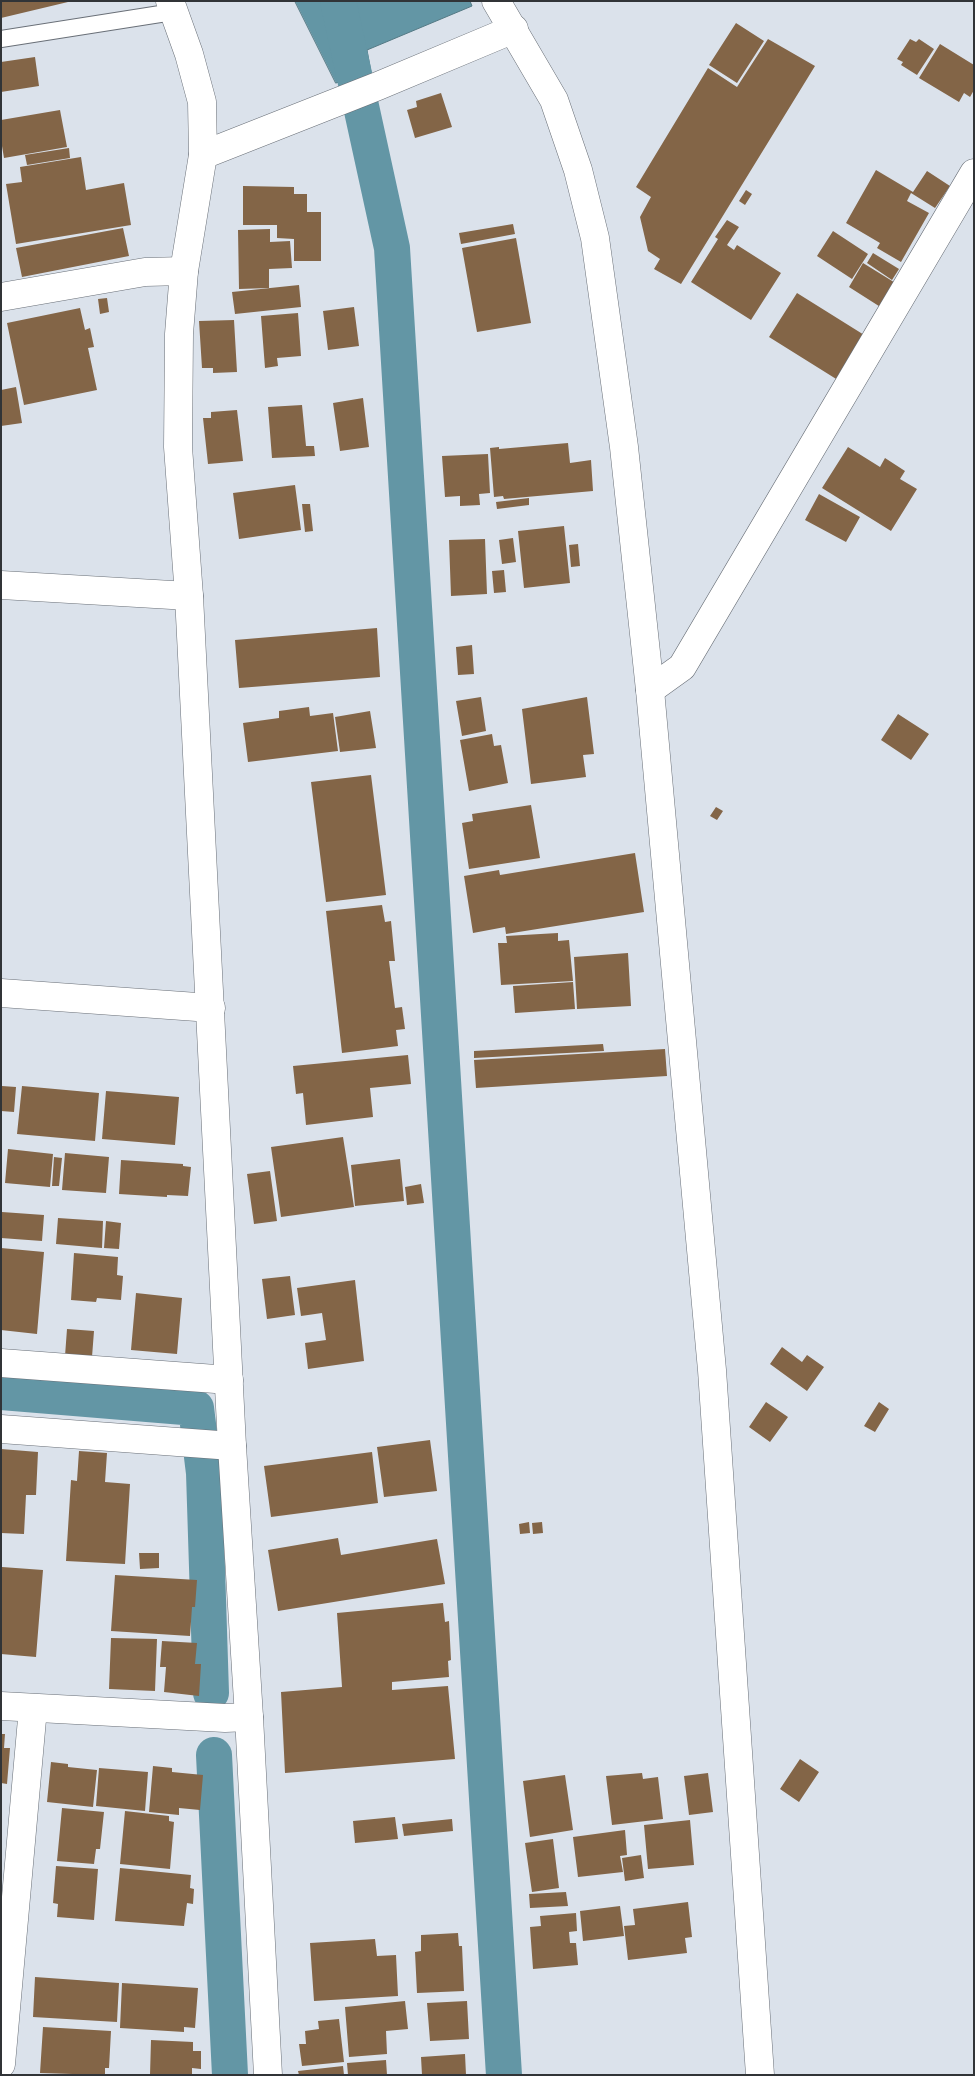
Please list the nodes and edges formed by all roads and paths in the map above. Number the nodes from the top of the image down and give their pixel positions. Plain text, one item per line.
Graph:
1 (496, 1) edge
2 (172, 7) edge
3 (514, 29) junction
4 (1, 38) edge
5 (203, 155) junction
6 (974, 173) edge
7 (184, 272) junction
8 (1, 297) edge
9 (1, 585) edge
10 (189, 596) junction
11 (650, 690) junction
12 (1, 993) edge
13 (211, 1008) junction
14 (1, 1363) edge
15 (229, 1380) junction
16 (1, 1429) edge
17 (210, 1445) junction
18 (1, 1706) edge
19 (33, 1708) junction
20 (249, 1717) junction
21 (1, 2064) edge
22 (268, 2075) edge
23 (760, 2075) edge

1 - 3 street
2 - 4 lane
2 - 5 street
3 - 5 street
3 - 11 street
5 - 7 street
6 - 11 street
7 - 8 street
7 - 10 street
9 - 10 street
10 - 13 street
11 - 23 street
12 - 13 street
13 - 15 street
14 - 15 street
15 - 17 street
16 - 17 street
17 - 20 street
18 - 19 street
19 - 20 street
19 - 21 street
20 - 22 street

